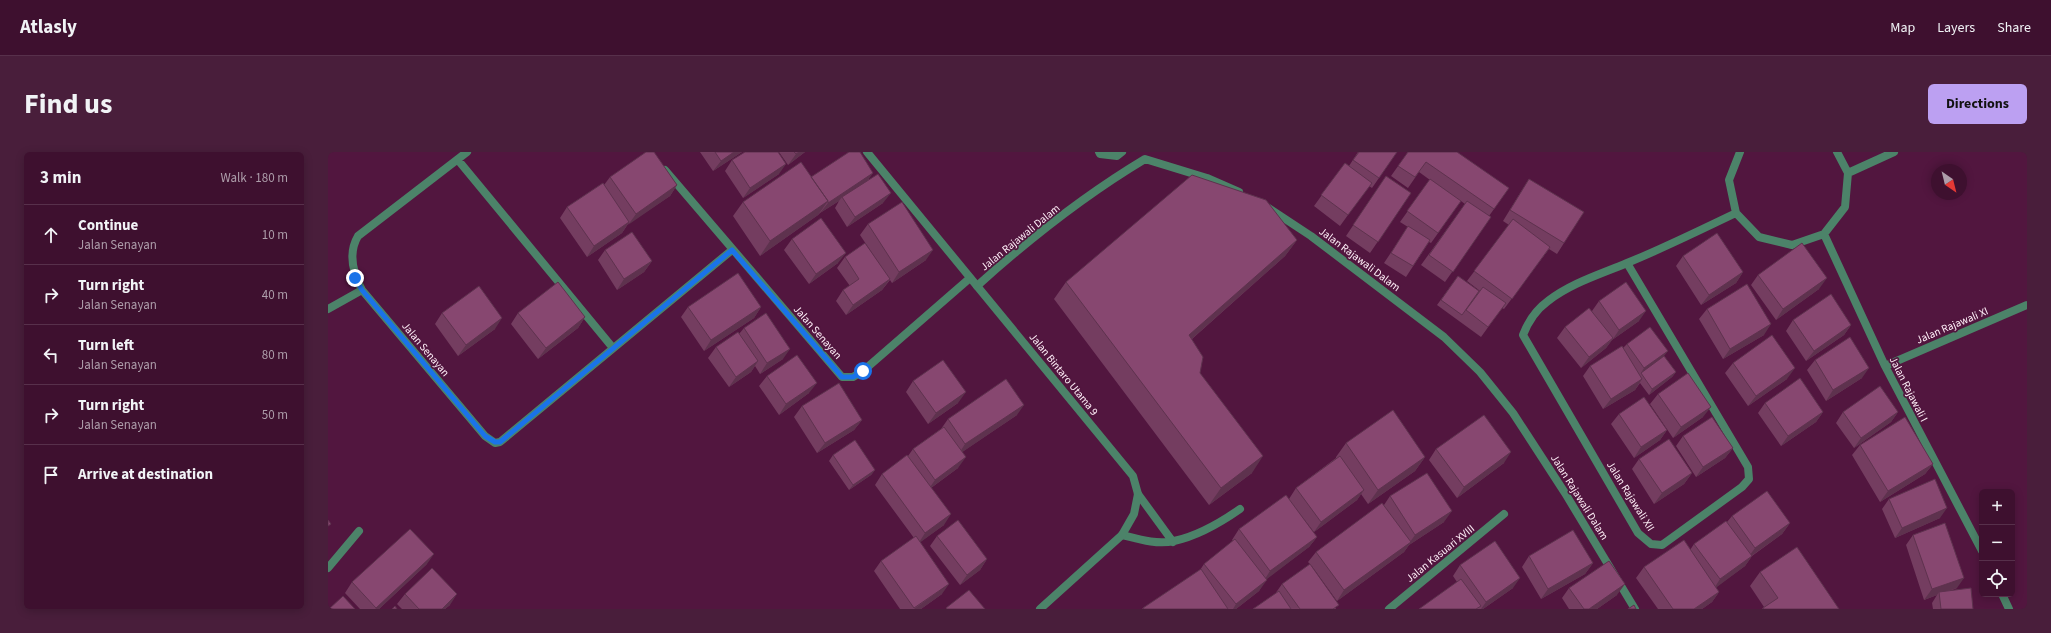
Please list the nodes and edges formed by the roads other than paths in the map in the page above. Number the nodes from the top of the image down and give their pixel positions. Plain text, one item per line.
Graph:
1 (467, 152) edge
2 (867, 152) edge
3 (1122, 152) edge
4 (1740, 152) edge
5 (1837, 152) edge
6 (1894, 152) edge
7 (1100, 153) edge
8 (458, 160) junction
9 (661, 164) edge
10 (1848, 174) junction
11 (1736, 213) junction
12 (1824, 234) junction
13 (732, 250) junction
14 (1628, 263) junction
15 (970, 278) junction
16 (977, 286) junction
17 (362, 290) junction
18 (2027, 305) edge
19 (328, 309) edge
20 (613, 348) junction
21 (1885, 366) junction
22 (1138, 494) junction
23 (1240, 509) dead end
24 (1504, 514) dead end
25 (359, 531) dead end
26 (1122, 535) junction
27 (1173, 542) junction
28 (1979, 545) edge
29 (328, 568) edge
30 (2003, 597) edge
31 (1040, 609) edge
32 (1388, 609) edge
33 (1635, 609) edge
34 (2009, 609) edge

1 - 8 street, Jalan Senayan
2 - 15 street, Jalan Bintaro Utama 9
3 - 7 street
4 - 11 street
5 - 10 street
6 - 10 street
8 - 17 street, Jalan Senayan
8 - 20 street
9 - 13 street, Jalan Senayan
10 - 12 street
11 - 12 street
11 - 14 street, Jalan Rajawali XII
12 - 21 street, Jalan Rajawali I
13 - 15 street, Jalan Senayan
13 - 20 street, Jalan Senayan
14 - 14 street, Jalan Rajawali XII
15 - 16 street, Jalan Bintaro Utama 9
16 - 22 street, Jalan Bintaro Utama 9
16 - 33 street, Jalan Rajawali Dalam
17 - 19 street
17 - 20 street, Jalan Senayan
18 - 21 street, Jalan Rajawali XI
21 - 28 street, Jalan Rajawali I
22 - 26 street, Jalan Bintaro Utama 9
22 - 27 street
23 - 27 street
24 - 32 street, Jalan Kasuari XVIII
25 - 29 street
26 - 27 street
26 - 31 street, Jalan Bintaro Utama 9
30 - 34 street

